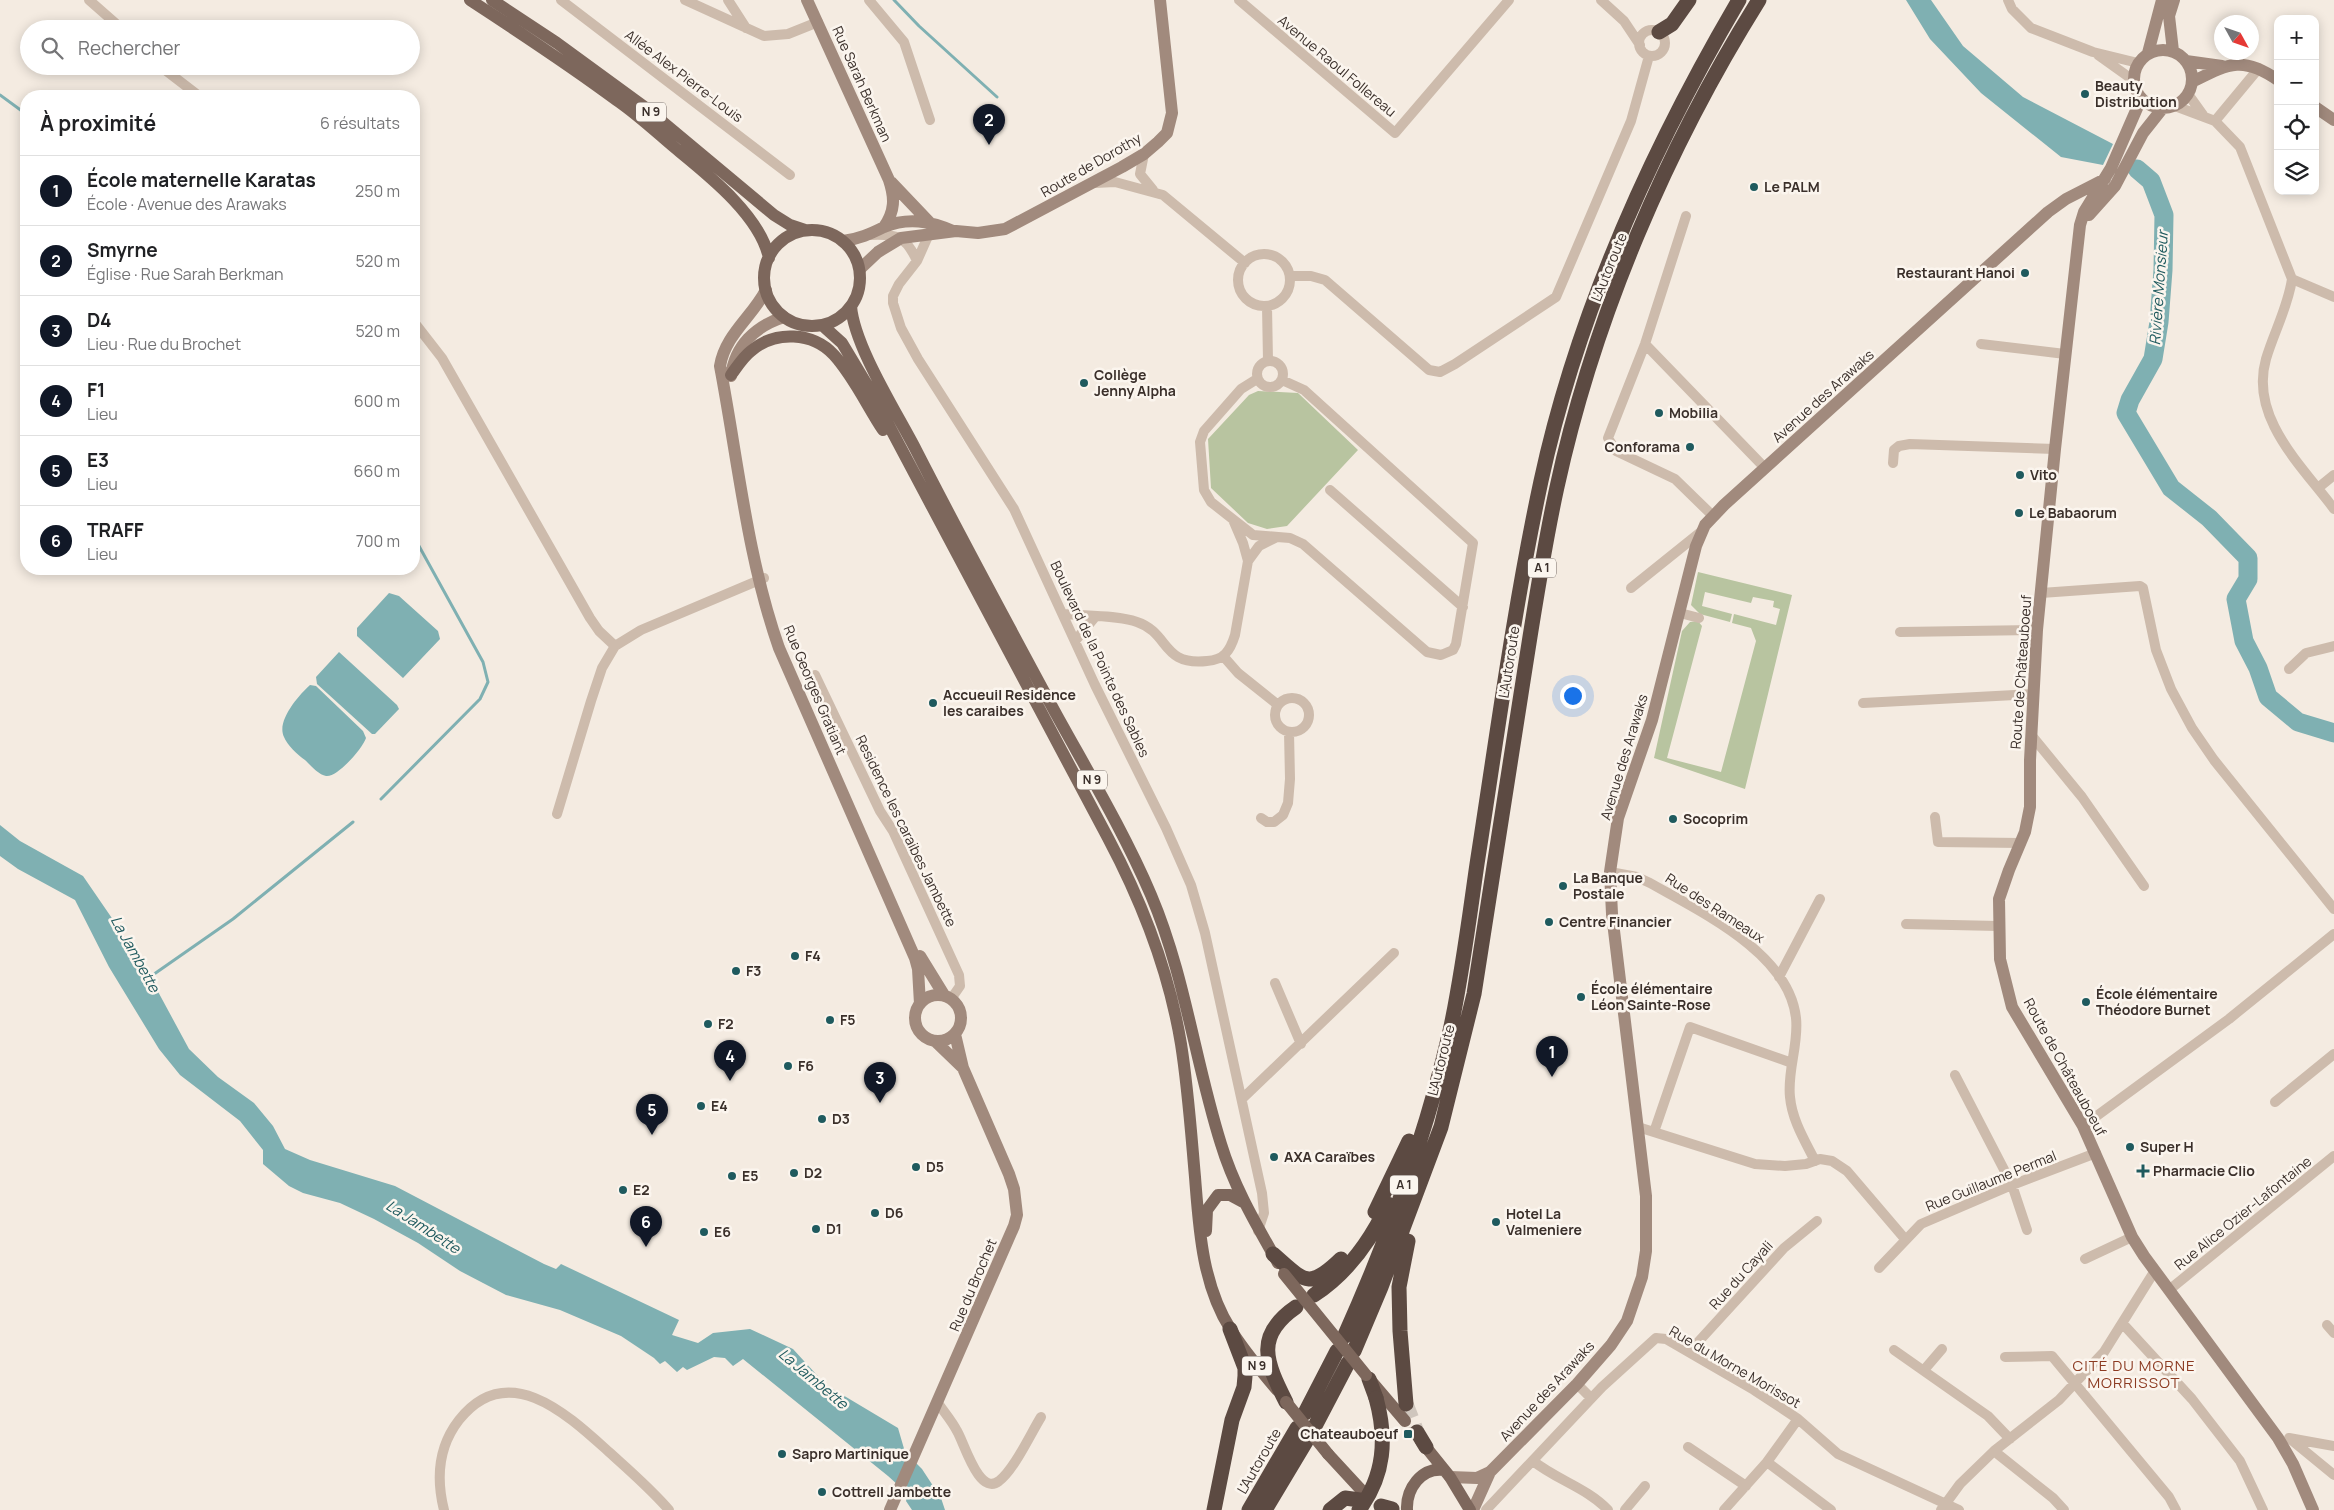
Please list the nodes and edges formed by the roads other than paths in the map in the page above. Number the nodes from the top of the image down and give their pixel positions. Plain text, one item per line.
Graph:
1 (89, 0) edge
2 (470, 0) edge
3 (492, 0) edge
4 (561, 0) edge
5 (685, 0) edge
6 (728, 0) edge
7 (807, 0) edge
8 (869, 0) edge
9 (1160, 0) edge
10 (1239, 0) edge
11 (1509, 0) edge
12 (1602, 0) edge
13 (1689, 0) edge
14 (1740, 0) edge
15 (1759, 0) edge
16 (2008, 0) edge
17 (2167, 1) edge
18 (112, 20) edge
19 (1624, 21) junction
20 (818, 22) junction
21 (746, 29) junction
22 (1652, 32) junction
23 (1640, 45) junction
24 (2172, 51) junction
25 (2093, 52) junction
26 (2148, 53) junction
27 (1650, 56) junction
28 (2186, 61) junction
29 (2138, 63) junction
30 (2222, 66) junction
31 (2259, 68) junction
32 (172, 75) edge
33 (2274, 77) edge
34 (2133, 80) junction
35 (2190, 88) junction
36 (191, 90) edge
37 (2141, 99) junction
38 (2169, 107) junction
39 (2319, 110) edge
40 (2203, 115) junction
41 (930, 120) dead end
42 (2334, 120) edge
43 (2215, 121) junction
44 (2126, 151) junction
45 (1144, 154) junction
46 (2113, 174) junction
47 (790, 175) dead end
48 (889, 180) junction
49 (1092, 183) junction
50 (1154, 191) junction
51 (2107, 195) junction
52 (2092, 200) junction
53 (2059, 204) junction
54 (1686, 216) dead end
55 (2080, 225) junction
56 (884, 228) junction
57 (930, 228) junction
58 (805, 230) junction
59 (871, 235) junction
60 (901, 238) junction
61 (843, 241) junction
62 (769, 258) junction
63 (917, 261) junction
64 (1245, 263) junction
65 (860, 268) junction
66 (1290, 276) junction
67 (2292, 279) junction
68 (766, 290) junction
69 (2334, 297) edge
70 (851, 306) junction
71 (1266, 306) junction
72 (784, 317) junction
73 (822, 325) junction
74 (420, 330) edge
75 (1645, 344) junction
76 (1981, 344) dead end
77 (2065, 354) junction
78 (1268, 361) junction
79 (731, 374) junction
80 (1257, 379) junction
81 (1282, 380) junction
82 (727, 390) junction
83 (2054, 449) junction
84 (1893, 462) dead end
85 (1765, 468) junction
86 (2334, 475) edge
87 (2318, 488) junction
88 (1330, 490) dead end
89 (2332, 504) edge
90 (933, 509) junction
91 (1713, 516) junction
92 (1234, 522) junction
93 (1702, 531) junction
94 (1275, 538) junction
95 (1248, 562) junction
96 (762, 579) junction
97 (1630, 588) dead end
98 (2041, 593) junction
99 (1463, 606) junction
100 (1064, 614) junction
101 (1680, 614) junction
102 (1095, 617) junction
103 (1699, 618) dead end
104 (2037, 630) junction
105 (1900, 632) dead end
106 (1074, 641) junction
107 (614, 646) junction
108 (2334, 646) edge
109 (1224, 657) junction
110 (2289, 669) dead end
111 (815, 675) dead end
112 (2034, 694) junction
113 (1863, 704) dead end
114 (1278, 705) junction
115 (1289, 732) junction
116 (2032, 736) junction
117 (557, 814) dead end
118 (1936, 817) dead end
119 (1261, 818) dead end
120 (2021, 843) junction
121 (1610, 872) junction
122 (2144, 886) dead end
123 (1820, 899) dead end
124 (2334, 909) edge
125 (1906, 924) dead end
126 (1998, 926) junction
127 (2334, 934) edge
128 (1394, 953) dead end
129 (917, 957) junction
130 (1779, 977) junction
131 (1275, 983) dead end
132 (947, 997) junction
133 (920, 1004) junction
134 (1450, 1028) junction
135 (955, 1034) junction
136 (935, 1041) junction
137 (1301, 1044) junction
138 (2334, 1054) edge
139 (1792, 1063) junction
140 (962, 1068) junction
141 (1955, 1075) dead end
142 (1243, 1098) junction
143 (2275, 1102) dead end
144 (2083, 1126) junction
145 (1638, 1127) junction
146 (1654, 1132) junction
147 (1409, 1141) junction
148 (2096, 1153) junction
149 (2334, 1156) edge
150 (1815, 1160) junction
151 (1427, 1168) junction
152 (2012, 1185) junction
153 (1243, 1202) junction
154 (1817, 1221) dead end
155 (2028, 1230) dead end
156 (1258, 1231) junction
157 (2132, 1237) junction
158 (1906, 1239) junction
159 (1273, 1254) joint
160 (2086, 1259) dead end
161 (1205, 1264) junction
162 (1879, 1268) dead end
163 (1287, 1272) junction
164 (2154, 1272) junction
165 (2168, 1290) junction
166 (1314, 1295) dead end
167 (1296, 1306) dead end
168 (2122, 1324) junction
169 (2327, 1325) dead end
170 (1230, 1329) junction
171 (2334, 1333) edge
172 (1942, 1349) dead end
173 (1894, 1350) dead end
174 (1689, 1352) junction
175 (2005, 1357) dead end
176 (1924, 1370) junction
177 (1367, 1377) junction
178 (2076, 1382) junction
179 (1577, 1384) junction
180 (1591, 1398) junction
181 (1286, 1402) junction
182 (938, 1403) junction
183 (1406, 1404) tunnel mouth
184 (1305, 1413) dead end
185 (1041, 1417) dead end
186 (1798, 1419) junction
187 (1405, 1421) dead end
188 (1315, 1426) dead end
189 (1297, 1428) dead end
190 (2283, 1438) junction
191 (1420, 1439) tunnel mouth
192 (2010, 1439) junction
193 (1307, 1440) dead end
194 (2334, 1446) edge
195 (1688, 1447) dead end
196 (1994, 1451) junction
197 (1533, 1461) junction
198 (1767, 1462) junction
199 (1490, 1472) junction
200 (1447, 1474) junction
201 (2334, 1475) edge
202 (1645, 1486) dead end
203 (1746, 1486) junction
204 (1361, 1501) edge
205 (1335, 1506) edge
206 (1943, 1506) edge
207 (444, 1510) edge
208 (669, 1510) edge
209 (890, 1510) edge
210 (1214, 1510) edge
211 (1249, 1510) edge
212 (1265, 1510) edge
213 (1408, 1510) edge
214 (1472, 1510) edge
215 (1486, 1510) edge
216 (1608, 1510) edge
217 (1625, 1510) edge
218 (1724, 1510) edge
219 (1831, 1510) edge
220 (1959, 1510) edge
221 (2064, 1510) edge
222 (2176, 1510) edge
223 (2263, 1510) edge
224 (2314, 1510) edge

1 - 18 street
2 - 62 main road, N 9
3 - 58 main road, N 9
4 - 47 street, Allée Alex Pierre-Louis
5 - 21 street
6 - 21 street
7 - 20 main road, Rue Sarah Berkman
8 - 41 street
9 - 45 main road, Route de Dorothy
10 - 11 street, Avenue Raoul Follereau
12 - 19 street
13 - 22 highway
14 - 134 highway, L'Autoroute / A 1
15 - 151 highway, L'Autoroute / A 1
16 - 25 street
17 - 24 main road
17 - 26 main road
19 - 22 street
19 - 23 street
20 - 21 street
20 - 48 main road, Rue Sarah Berkman
22 - 23 street
22 - 27 street
23 - 27 street
24 - 26 main road
24 - 28 main road
25 - 29 street
25 - 34 street
26 - 29 main road
27 - 66 street
28 - 30 main road
28 - 35 main road
29 - 34 main road
30 - 31 main road
30 - 35 main road
31 - 33 main road
31 - 43 street
32 - 36 street
34 - 37 main road
35 - 38 main road
35 - 40 street
37 - 38 main road
37 - 44 main road, Route de Châteauboeuf
38 - 40 street
38 - 44 main road, Route de Châteauboeuf
39 - 42 main road
40 - 43 street
43 - 67 street
44 - 46 main road, Route de Châteauboeuf
45 - 49 main road, Route de Dorothy
45 - 50 street
46 - 51 main road, Route de Châteauboeuf
46 - 52 main road, Route de Châteauboeuf
46 - 53 main road, Avenue des Arawaks
48 - 56 main road
48 - 57 main road
49 - 50 street
49 - 57 main road, Route de Dorothy
50 - 64 street
51 - 52 main road
51 - 55 main road, Route de Châteauboeuf
52 - 53 main road
52 - 55 main road, Route de Châteauboeuf
53 - 85 main road, Avenue des Arawaks
54 - 75 street
55 - 77 main road, Route de Châteauboeuf
56 - 57 main road
56 - 59 main road
57 - 60 main road
57 - 63 street, Boulevard de la Pointe des Sables
58 - 61 main road, N 9
58 - 62 main road
59 - 60 street
59 - 61 main road
60 - 63 street
60 - 65 main road
61 - 65 main road, N 9
62 - 68 main road
63 - 100 street, Boulevard de la Pointe des Sables
64 - 66 street
64 - 71 street
65 - 70 main road
66 - 71 street
67 - 69 street
67 - 87 street
68 - 72 main road
68 - 82 main road
70 - 73 main road
70 - 153 main road, N 9
71 - 78 street
72 - 73 main road
72 - 79 main road
73 - 90 main road, N 9
74 - 107 street
75 - 85 street
75 - 91 street
76 - 77 street
77 - 83 main road, Route de Châteauboeuf
78 - 80 street
78 - 81 street
79 - 82 main road
79 - 90 main road
80 - 81 street
80 - 92 street
81 - 99 street
82 - 96 main road, Rue Georges Gratiant
83 - 84 street
83 - 98 main road, Route de Châteauboeuf
85 - 91 main road, Avenue des Arawaks
86 - 87 street
87 - 89 street
88 - 99 street
90 - 161 main road, N 9
91 - 93 main road, Avenue des Arawaks
92 - 94 street
92 - 95 street
93 - 97 street
93 - 101 main road, Avenue des Arawaks
94 - 95 street
94 - 99 street
95 - 109 street
96 - 107 street
96 - 129 main road, Rue Georges Gratiant
98 - 104 main road, Route de Châteauboeuf
98 - 124 street
100 - 102 street
100 - 106 street, Boulevard de la Pointe des Sables
101 - 103 street
101 - 121 main road, Avenue des Arawaks
102 - 106 street
102 - 109 street
104 - 105 street
104 - 112 main road, Route de Châteauboeuf
106 - 142 street, Boulevard de la Pointe des Sables
107 - 117 street
108 - 110 street
109 - 114 street
111 - 132 street, Residence les caraibes Jambette
112 - 113 street
112 - 116 main road, Route de Châteauboeuf
114 - 115 street
114 - 115 street
115 - 119 street
116 - 120 main road, Route de Châteauboeuf
116 - 122 street
118 - 120 street
120 - 126 main road, Route de Châteauboeuf
121 - 130 street, Rue des Rameaux
121 - 145 main road, Avenue des Arawaks
123 - 130 street
125 - 126 street
126 - 144 main road, Route de Châteauboeuf
127 - 144 street
128 - 137 street
129 - 132 main road
129 - 133 main road
130 - 139 street, Rue des Rameaux
131 - 137 street
132 - 133 main road
132 - 135 main road
133 - 136 main road
134 - 147 highway
134 - 184 highway, L'Autoroute / A 1
135 - 136 main road
135 - 140 main road, Rue du Brochet
136 - 140 main road, Rue du Brochet
137 - 142 street
138 - 143 street
139 - 146 street
139 - 150 street, Rue des Rameaux
140 - 182 main road, Rue du Brochet
141 - 152 street
142 - 156 street, Boulevard de la Pointe des Sables
144 - 148 main road, Route de Châteauboeuf
145 - 146 street
145 - 179 main road, Avenue des Arawaks
146 - 150 street
147 - 163 highway
147 - 166 highway
148 - 152 street, Rue Guillaume Permal
148 - 157 main road, Route de Châteauboeuf
149 - 165 street, Rue Alice Ozier-Lafontaine
150 - 158 street
151 - 183 highway
151 - 188 highway, L'Autoroute / A 1
152 - 155 street
152 - 158 street, Rue Guillaume Permal
153 - 156 main road, N 9
153 - 161 main road
154 - 174 street, Rue du Cayali
156 - 159 main road, N 9
157 - 160 street
157 - 164 main road, Route de Châteauboeuf
158 - 162 street, Rue Guillaume Permal
159 - 163 highway
161 - 170 main road, N 9
163 - 177 main road, bridge
164 - 165 main road, Route de Châteauboeuf
164 - 168 street
165 - 190 main road, Route de Châteauboeuf
167 - 181 highway
168 - 178 street
168 - 223 street
169 - 171 street
170 - 181 main road, N 9
170 - 210 highway
172 - 176 street
173 - 176 street
174 - 180 street, Rue du Morne Morissot
174 - 186 street, Rue du Morne Morissot
175 - 178 street
176 - 192 street
177 - 187 main road
177 - 204 highway, bridge
178 - 192 street
178 - 222 street
179 - 180 street
179 - 199 main road, Avenue des Arawaks
180 - 197 street, Rue du Morne Morissot
181 - 204 main road, bridge
182 - 185 street
182 - 209 main road, Rue du Brochet
186 - 198 street
186 - 206 street, Rue du Morne Morissot
189 - 211 highway, L'Autoroute
190 - 194 street
190 - 201 street
190 - 224 main road, Route de Châteauboeuf
191 - 200 main road
192 - 196 street
193 - 212 highway
195 - 203 street
196 - 206 street
196 - 221 street
197 - 215 street, Rue du Morne Morissot
197 - 216 street
198 - 203 street
198 - 219 street
199 - 200 main road
199 - 214 main road, Avenue des Arawaks
200 - 213 main road
200 - 214 main road
202 - 217 street
203 - 218 street
204 - 205 highway
206 - 220 street, Rue du Morne Morissot
207 - 208 street

